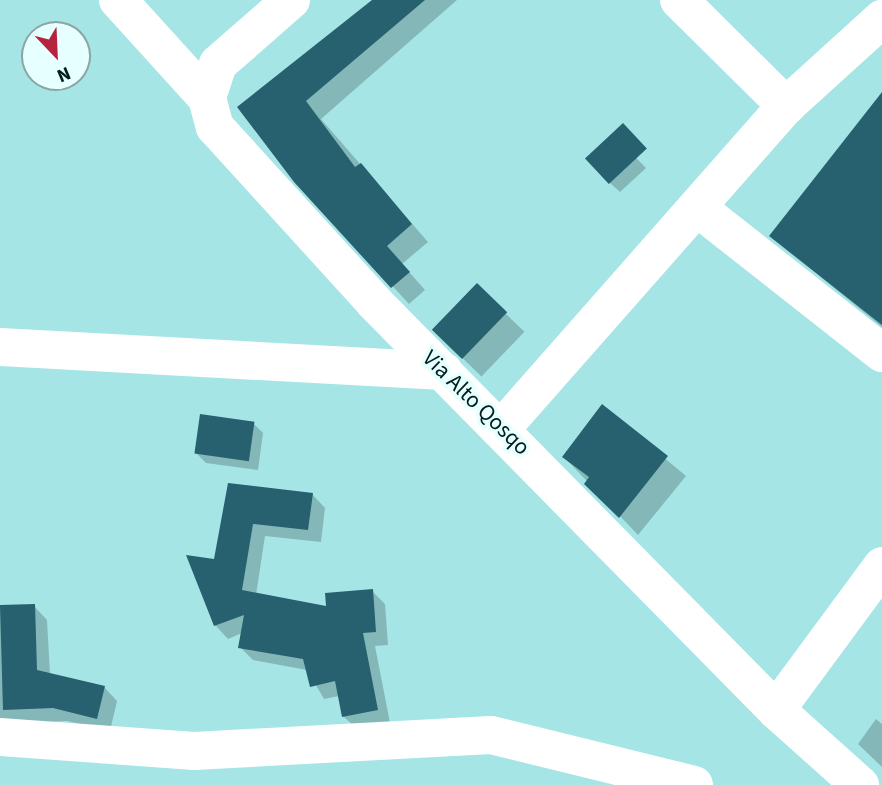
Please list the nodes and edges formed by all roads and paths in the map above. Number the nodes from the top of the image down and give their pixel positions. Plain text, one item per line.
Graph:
1 (118, 0) edge
2 (290, 0) edge
3 (679, 0) edge
4 (882, 19) edge
5 (207, 98) junction
6 (786, 106) junction
7 (699, 209) junction
8 (0, 347) edge
9 (882, 354) edge
10 (443, 371) junction
11 (502, 428) junction
12 (882, 566) edge
13 (776, 710) junction
14 (0, 737) edge
15 (694, 785) edge
16 (860, 785) edge

1 - 5 street
2 - 5 street
3 - 6 street
4 - 6 street
5 - 10 street, Via Alto Qosqo
6 - 7 street
7 - 9 street
7 - 11 street
8 - 10 street
10 - 11 street, Via Alto Qosqo
11 - 13 street, Via Alto Qosqo
12 - 13 street
13 - 16 street, Via Alto Qosqo
14 - 15 street

